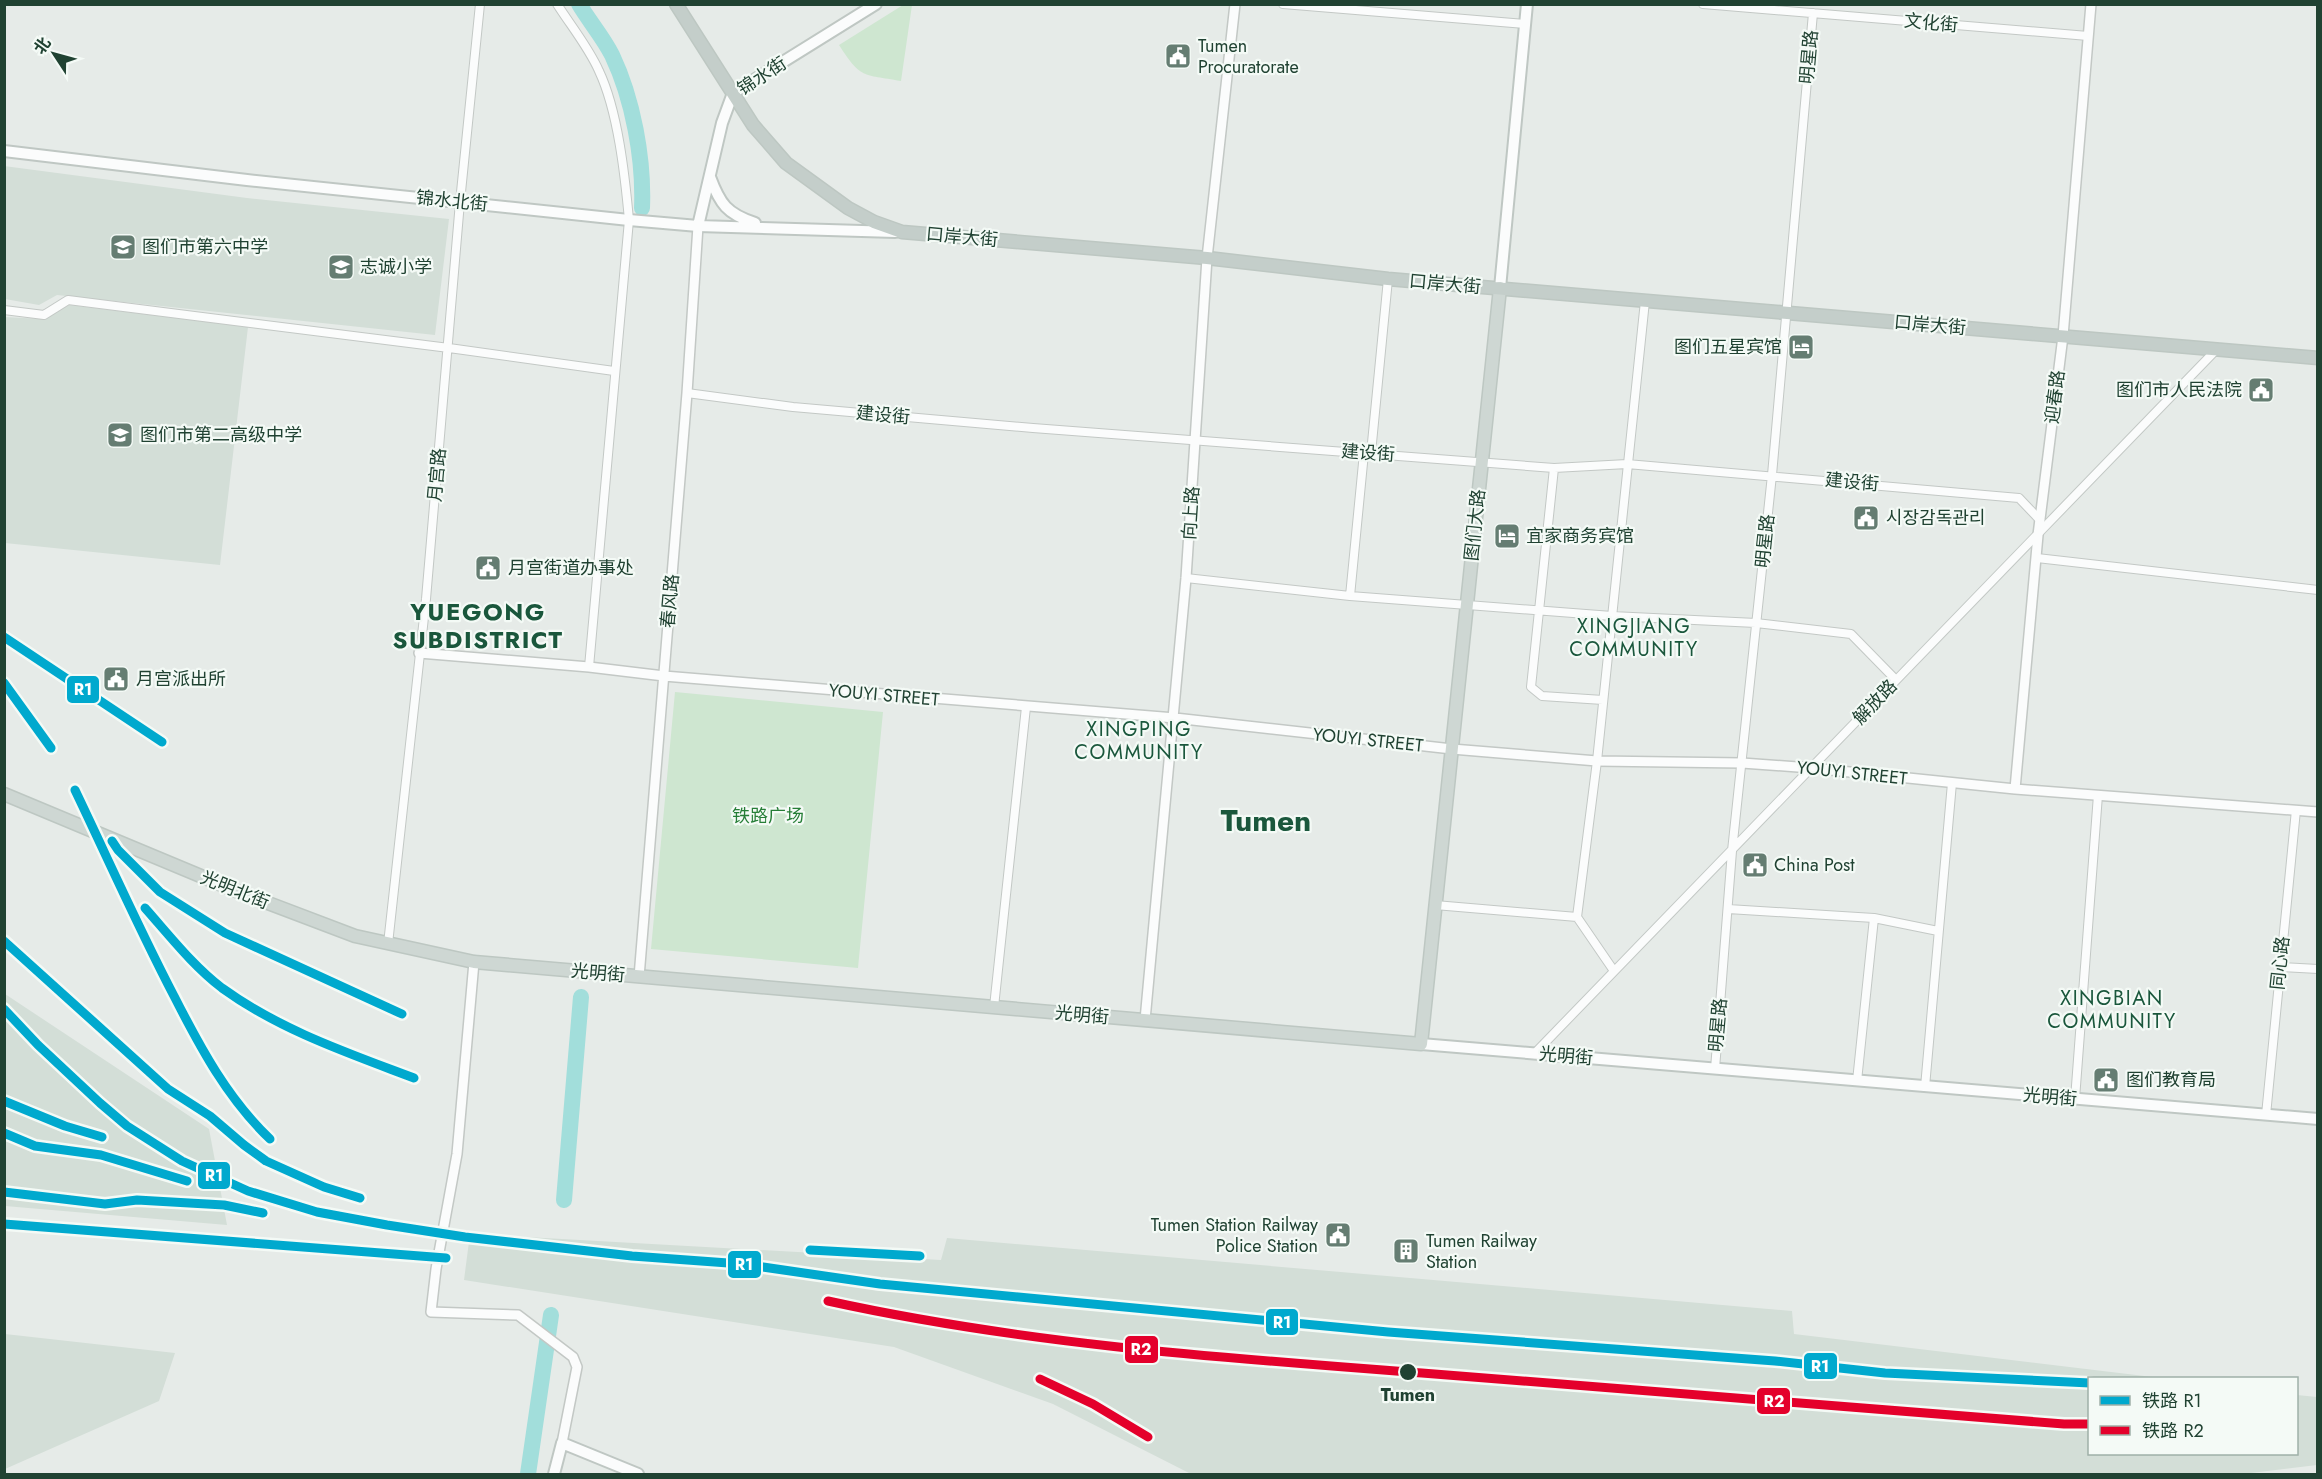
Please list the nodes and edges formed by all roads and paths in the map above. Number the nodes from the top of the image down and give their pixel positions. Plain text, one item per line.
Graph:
1 (480, 4) edge
2 (557, 4) edge
3 (676, 4) edge
4 (876, 4) edge
5 (1235, 4) edge
6 (1283, 4) edge
7 (1527, 4) edge
8 (1702, 4) edge
9 (2091, 4) edge
10 (1813, 14) junction
11 (1526, 24) junction
12 (2088, 36) junction
13 (733, 93) junction
14 (4, 151) edge
15 (710, 176) junction
16 (460, 202) junction
17 (629, 220) junction
18 (698, 225) junction
19 (770, 228) junction
20 (902, 232) junction
21 (1207, 258) junction
22 (1388, 279) junction
23 (1500, 288) junction
24 (1645, 301) junction
25 (4, 310) edge
26 (1785, 313) junction
27 (2063, 336) junction
28 (449, 348) junction
29 (2216, 350) junction
30 (2318, 358) edge
31 (614, 371) junction
32 (687, 393) junction
33 (1196, 440) junction
34 (1367, 453) junction
35 (1482, 462) junction
36 (1627, 464) junction
37 (1554, 468) junction
38 (1772, 475) junction
39 (2040, 520) junction
40 (2038, 535) junction
41 (2037, 558) junction
42 (1186, 578) junction
43 (2318, 590) edge
44 (1350, 596) junction
45 (1467, 605) junction
46 (1539, 610) junction
47 (1612, 616) junction
48 (1756, 623) junction
49 (419, 653) junction
50 (589, 667) junction
51 (664, 676) junction
52 (1896, 680) junction
53 (1603, 700) junction
54 (1026, 707) junction
55 (1174, 718) junction
56 (1452, 749) junction
57 (1597, 761) junction
58 (1742, 763) junction
59 (1811, 768) junction
60 (1952, 783) junction
61 (2015, 789) junction
62 (4, 794) edge
63 (2098, 795) junction
64 (2296, 810) junction
65 (2318, 812) edge
66 (1732, 851) junction
67 (1435, 904) junction
68 (1728, 909) junction
69 (1577, 917) junction
70 (1874, 918) junction
71 (1938, 931) junction
72 (388, 944) junction
73 (474, 962) junction
74 (2280, 967) junction
75 (2318, 969) edge
76 (1614, 971) junction
77 (639, 976) junction
78 (994, 1007) junction
79 (1145, 1020) junction
80 (1420, 1044) junction
81 (1534, 1054) junction
82 (1715, 1069) junction
83 (1857, 1081) junction
84 (1925, 1087) junction
85 (2075, 1099) junction
86 (2266, 1115) junction
87 (2318, 1119) edge
88 (562, 1443) junction
89 (554, 1474) edge
90 (638, 1474) edge

1 - 16 street, 月宫路
2 - 17 street
3 - 13 highway, 口岸大街
4 - 13 main road, 锦水街
5 - 21 street, 向上路
6 - 11 street
7 - 11 main road, 图们大路
8 - 10 street, 文化街
9 - 12 street, 迎春路
10 - 12 street, 文化街
10 - 26 street, 明星路
11 - 23 main road, 图们大路
12 - 27 street, 迎春路
13 - 15 main road, 锦水街
13 - 20 highway, 口岸大街
14 - 16 main road, 锦水北街
15 - 18 main road, 锦水街
15 - 19 main road
16 - 17 main road, 锦水北街
16 - 28 street, 月宫路
17 - 18 main road, 锦水北街
17 - 31 street
18 - 19 main road, 锦水北街
18 - 32 street, 春风路
19 - 20 main road, 锦水北街
20 - 21 highway, 口岸大街
21 - 22 highway, 口岸大街
21 - 33 street, 向上路
22 - 23 highway, 口岸大街
22 - 34 street
23 - 24 highway, 口岸大街
23 - 35 main road, 图们大路
24 - 26 highway, 口岸大街
24 - 36 street
25 - 28 street
26 - 27 highway, 口岸大街
26 - 38 street, 明星路
27 - 29 highway, 口岸大街
27 - 39 street, 迎春路
28 - 31 street
28 - 49 street, 月宫路
29 - 30 highway, 口岸大街
29 - 40 street, 解放路
31 - 50 street
32 - 33 street, 建设街
32 - 51 street, 春风路
33 - 34 street, 建设街
33 - 42 street, 向上路
34 - 35 street, 建设街
34 - 44 street
35 - 37 street, 建设街
35 - 45 main road, 图们大路
36 - 37 street, 建设街
36 - 38 street, 建设街
36 - 47 street
37 - 46 street
38 - 39 street, 建设街
38 - 48 street, 明星路
39 - 40 street, 迎春路
40 - 41 street, 迎春路
40 - 52 street, 解放路
41 - 43 street
41 - 61 street, 迎春路
42 - 44 street
42 - 55 street, 向上路
44 - 45 street
45 - 46 street
45 - 56 main road, 图们大路
46 - 47 street
46 - 53 street
47 - 48 street
47 - 53 street
48 - 52 street
48 - 58 street, 明星路
49 - 50 street, YOUYI STREET
49 - 72 street, 月宫路
50 - 51 street, YOUYI STREET
51 - 54 street, YOUYI STREET
51 - 77 street, 春风路
52 - 59 street, 解放路
53 - 57 street
54 - 55 street, YOUYI STREET
54 - 78 street
55 - 56 street, YOUYI STREET
55 - 79 street, 向上路
56 - 57 street, YOUYI STREET
56 - 67 main road, 图们大路
57 - 58 street, YOUYI STREET
57 - 69 street
58 - 59 street, YOUYI STREET
58 - 66 street, 明星路
59 - 60 street, YOUYI STREET
59 - 66 street, 解放路
60 - 61 street, YOUYI STREET
60 - 71 street
61 - 63 street, YOUYI STREET
62 - 72 main road, 光明北街
63 - 64 street, YOUYI STREET
63 - 85 street
64 - 65 street, YOUYI STREET
64 - 74 street, 同心路
66 - 68 street, 明星路
66 - 76 street, 解放路
67 - 69 street
67 - 80 main road, 图们大路
68 - 70 street
68 - 82 street, 明星路
69 - 76 street
70 - 71 street
70 - 83 street
71 - 84 street
72 - 73 main road, 光明北街
73 - 77 main road, 光明街
73 - 88 street
74 - 75 street
74 - 86 street, 同心路
76 - 81 street, 解放路
77 - 78 main road, 光明街
78 - 79 main road, 光明街
79 - 80 main road, 光明街
80 - 81 main road, 光明街
81 - 82 main road, 光明街
82 - 83 main road, 光明街
83 - 84 main road, 光明街
84 - 85 main road, 光明街
85 - 86 main road, 光明街
86 - 87 main road, 光明街
88 - 89 main road
88 - 90 main road

